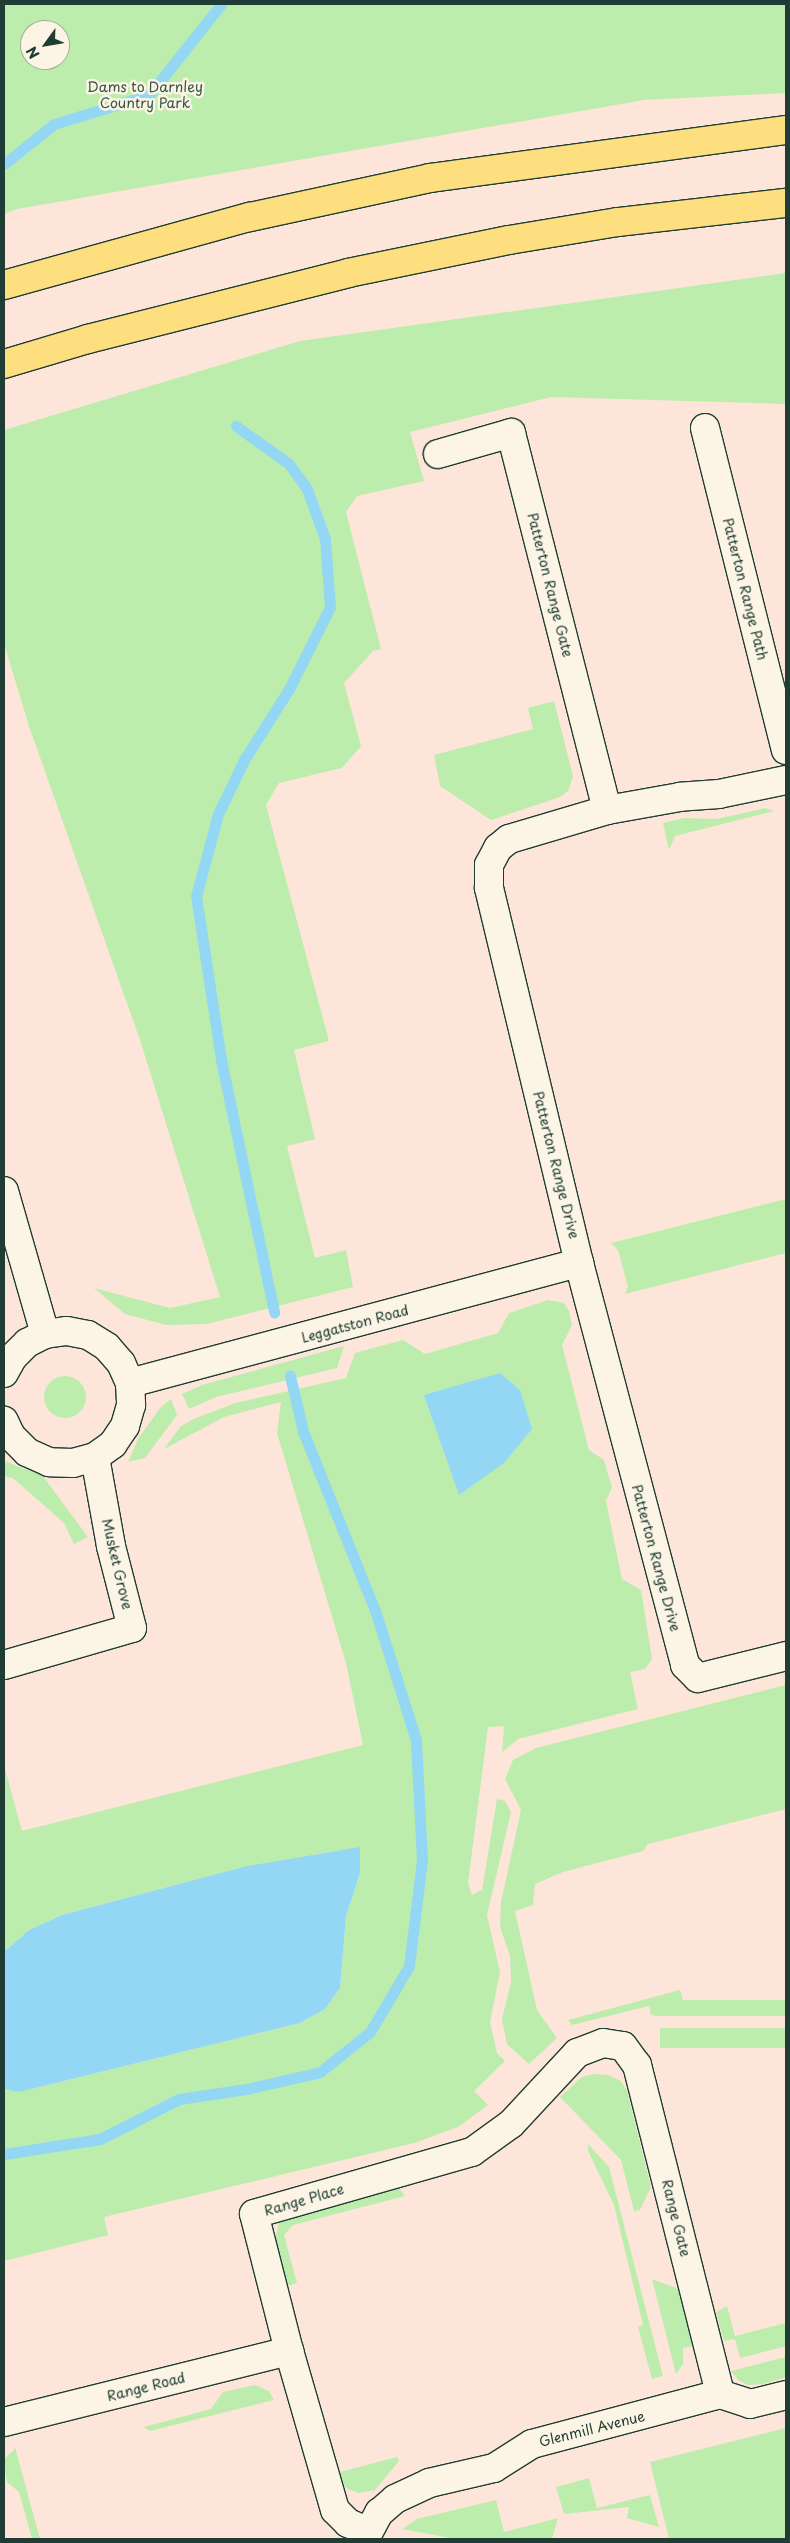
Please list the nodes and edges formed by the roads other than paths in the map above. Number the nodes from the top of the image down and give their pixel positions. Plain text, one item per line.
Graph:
1 (786, 130) edge
2 (786, 203) edge
3 (4, 284) edge
4 (4, 364) edge
5 (705, 428) dead end
6 (438, 454) dead end
7 (786, 750) edge
8 (786, 780) edge
9 (607, 810) junction
10 (4, 1190) edge
11 (580, 1263) junction
12 (45, 1334) junction
13 (4, 1373) edge
14 (130, 1383) junction
15 (4, 1421) edge
16 (95, 1457) junction
17 (786, 1656) edge
18 (4, 1666) edge
19 (623, 2046) joint
20 (289, 2350) junction
21 (720, 2394) junction
22 (786, 2395) edge
23 (4, 2422) edge
24 (366, 2535) edge

1 - 3 highway
2 - 4 highway
5 - 7 street, Patterton Range Path
6 - 9 street, Patterton Range Gate
8 - 9 street, Patterton Range Drive
9 - 11 street, Patterton Range Drive
10 - 12 street
11 - 14 street, Leggatston Road
11 - 17 street, Patterton Range Drive
12 - 13 street
12 - 14 street
14 - 16 street
15 - 16 street
16 - 18 street, Musket Grove
19 - 20 street, Range Place
19 - 21 street, Range Gate
20 - 23 street, Range Road
20 - 24 street, Range Place
21 - 22 street
21 - 24 street, Glenmill Avenue

